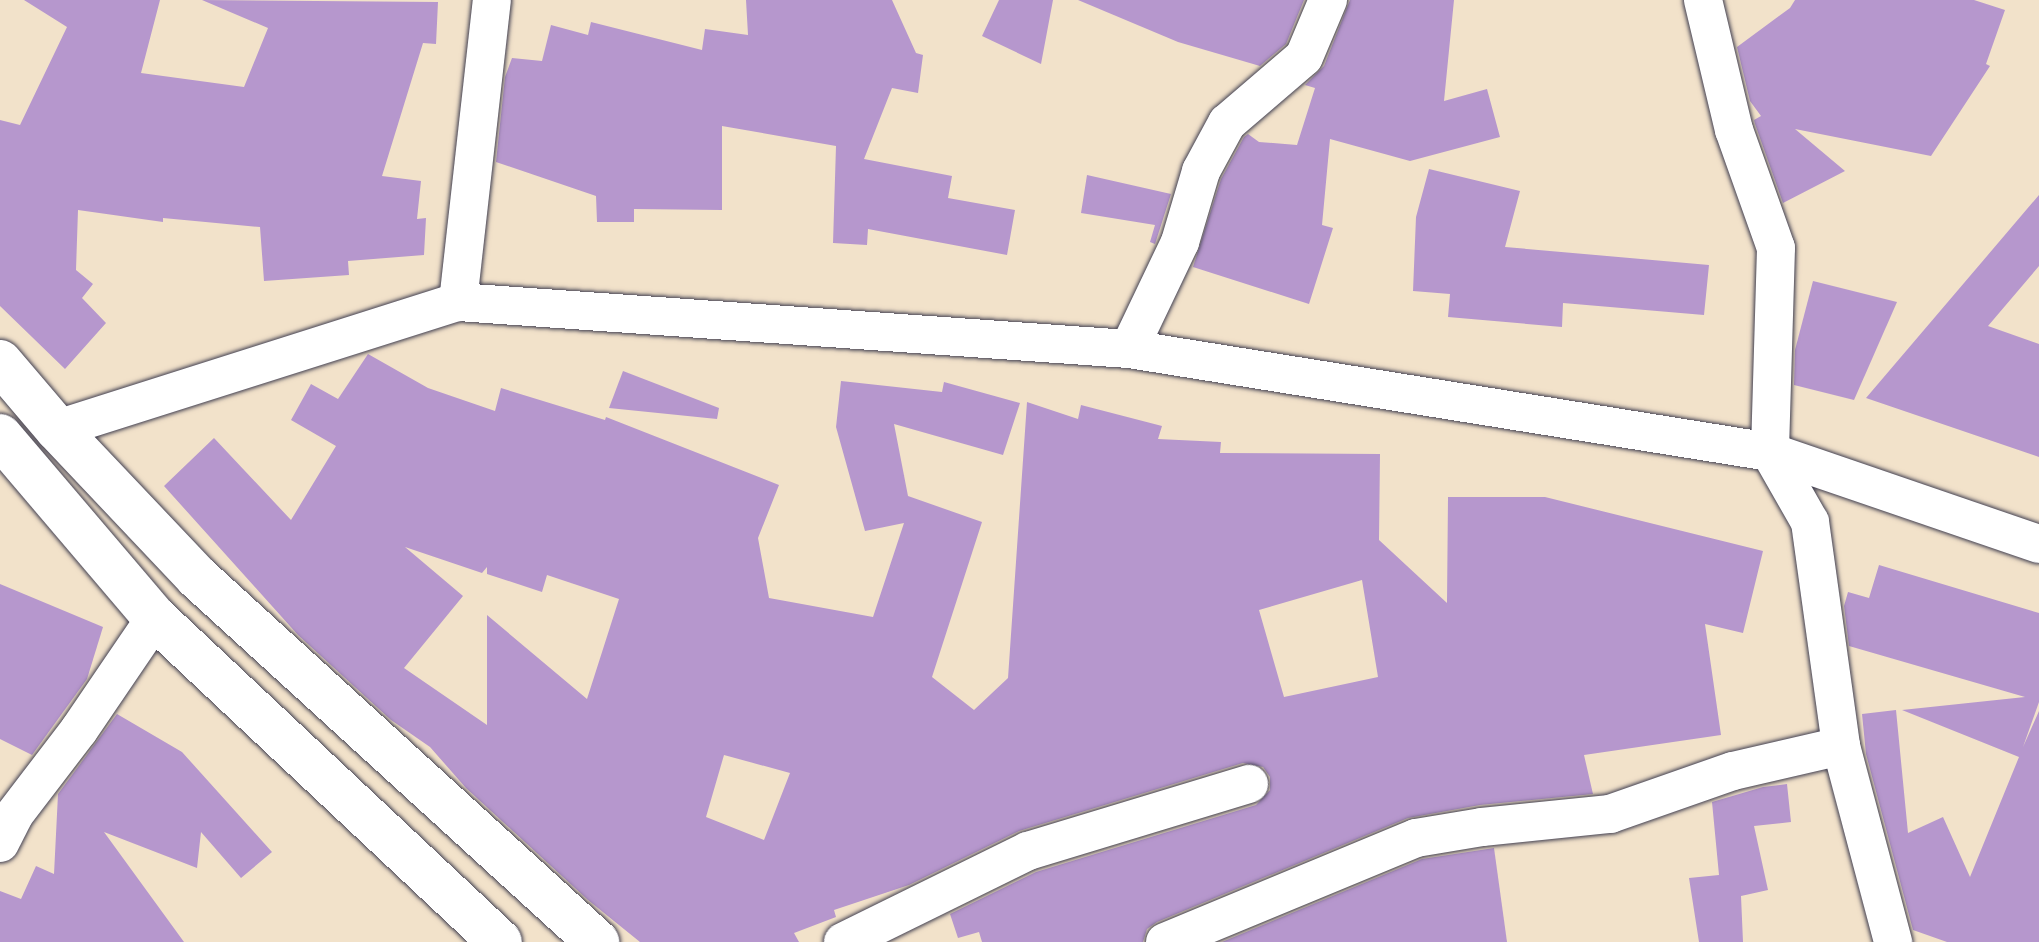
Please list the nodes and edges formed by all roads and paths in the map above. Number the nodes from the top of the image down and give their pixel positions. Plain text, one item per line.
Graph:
1 (492, 0) edge
2 (1328, 0) edge
3 (1703, 0) edge
4 (458, 302) junction
5 (1129, 349) junction
6 (0, 362) edge
7 (57, 429) junction
8 (0, 436) edge
9 (1770, 452) junction
10 (2037, 539) edge
11 (155, 618) junction
12 (1841, 746) junction
13 (1249, 784) dead end
14 (0, 843) edge
15 (500, 942) edge
16 (597, 942) edge
17 (843, 942) edge
18 (1165, 942) edge
19 (1893, 942) edge

1 - 4 street
2 - 5 street
3 - 9 street
4 - 5 street
4 - 7 street
5 - 9 street
6 - 7 main road
7 - 16 main road
8 - 11 main road
9 - 10 street
9 - 12 street
11 - 14 street
11 - 15 main road
12 - 18 street
12 - 19 street
13 - 17 street

